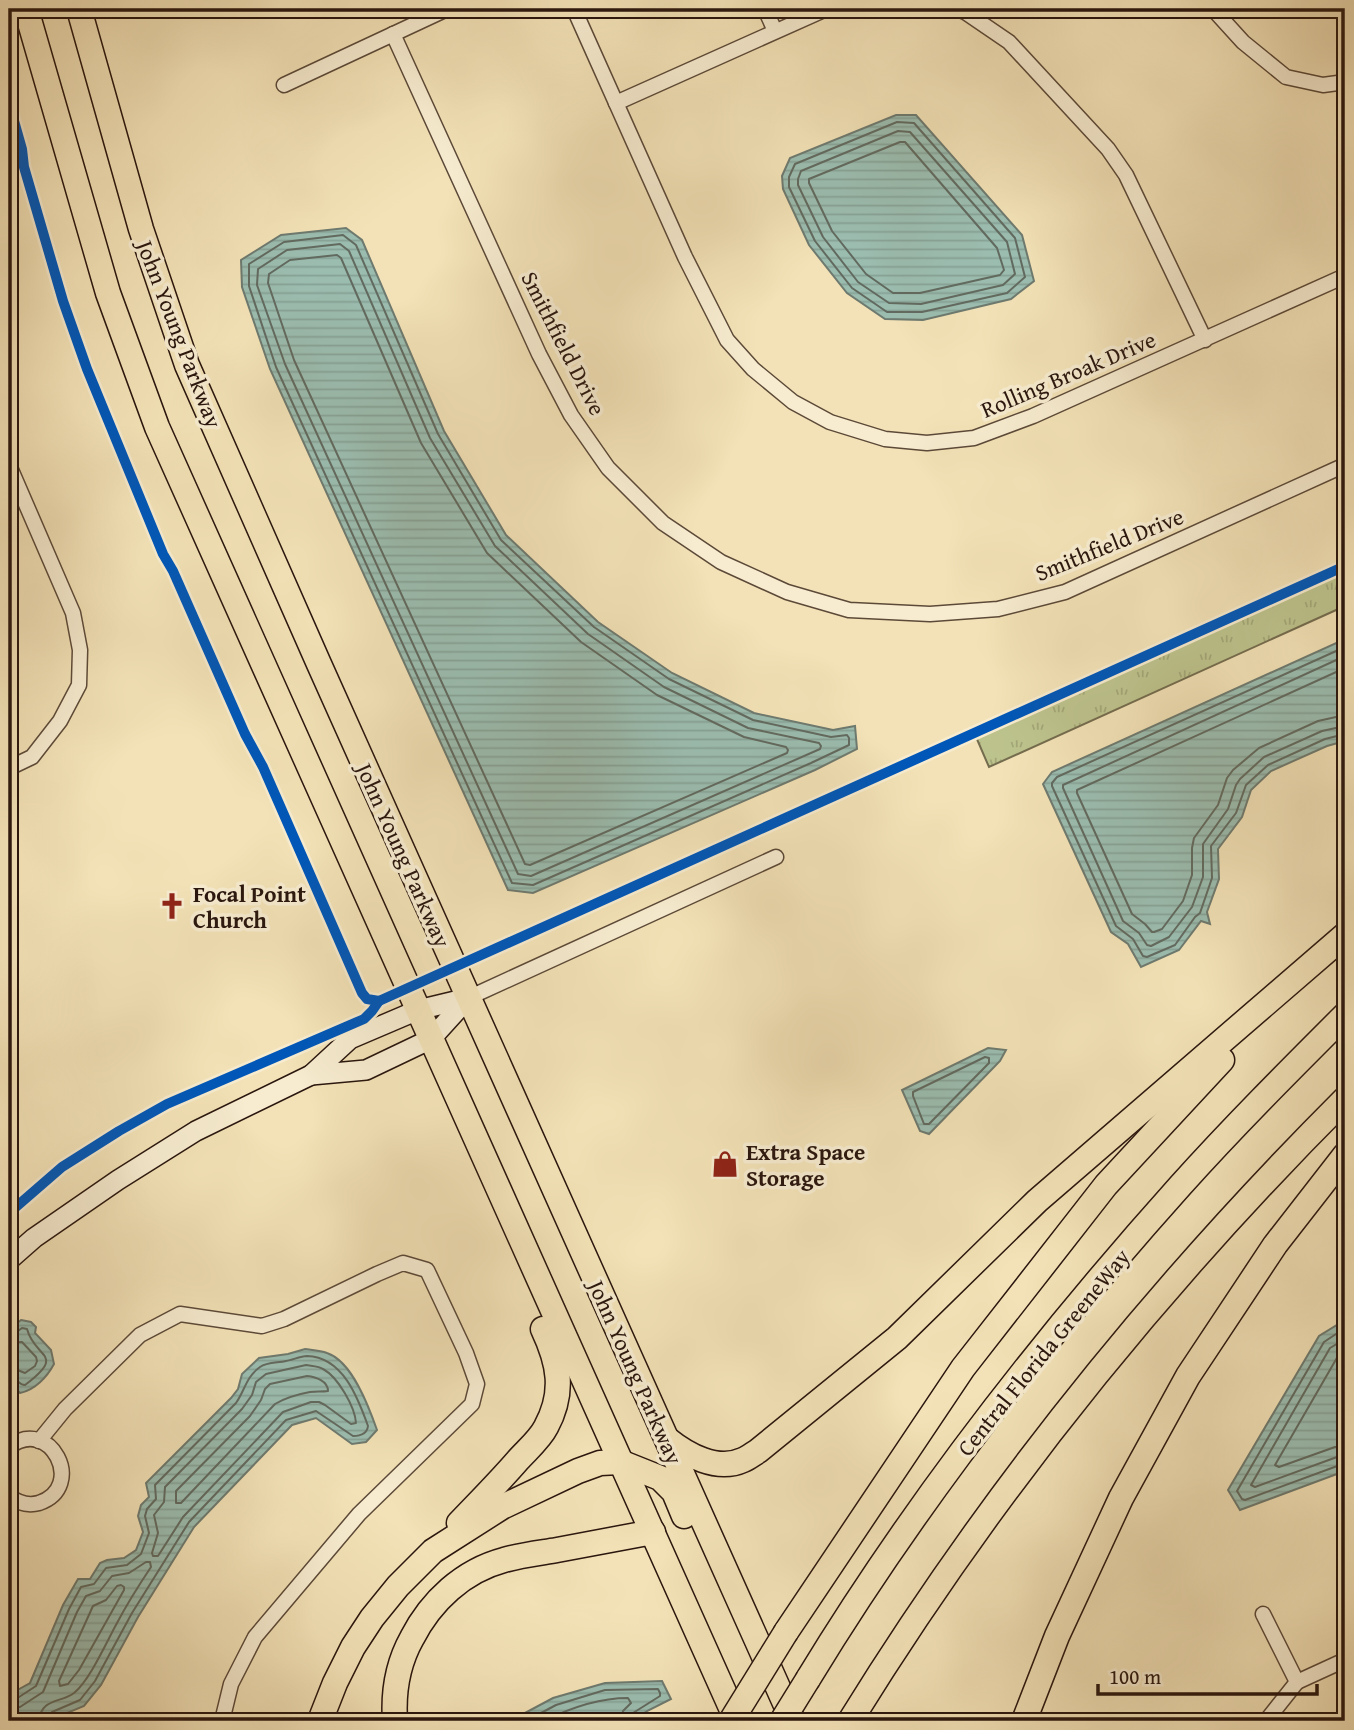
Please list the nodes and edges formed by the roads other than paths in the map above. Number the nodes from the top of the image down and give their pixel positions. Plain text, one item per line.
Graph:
1 (26, 9) edge
2 (79, 9) edge
3 (447, 9) edge
4 (574, 9) edge
5 (765, 9) edge
6 (826, 9) edge
7 (957, 9) edge
8 (1213, 9) edge
9 (775, 31) junction
10 (393, 34) junction
11 (1345, 82) edge
12 (284, 85) dead end
13 (616, 103) junction
14 (1345, 276) edge
15 (1205, 340) junction
16 (9, 465) edge
17 (1345, 465) edge
18 (9, 768) edge
19 (776, 857) dead end
20 (1345, 935) edge
21 (1293, 981) junction
22 (468, 998) junction
23 (418, 1010) junction
24 (1345, 1015) edge
25 (431, 1039) junction
26 (311, 1075) junction
27 (1345, 1099) edge
28 (464, 1112) junction
29 (1345, 1155) edge
30 (9, 1260) edge
31 (667, 1439) junction
32 (39, 1441) junction
33 (9, 1447) edge
34 (620, 1462) junction
35 (9, 1496) edge
36 (653, 1532) junction
37 (433, 1551) junction
38 (1263, 1614) dead end
39 (691, 1619) junction
40 (1345, 1660) edge
41 (1297, 1682) junction
42 (222, 1721) edge
43 (320, 1721) edge
44 (395, 1721) edge
45 (731, 1721) edge
46 (737, 1721) edge
47 (754, 1721) edge
48 (776, 1721) edge
49 (782, 1721) edge
50 (793, 1721) edge
51 (850, 1721) edge
52 (1024, 1721) edge
53 (1266, 1721) edge

1 - 23 highway
2 - 22 highway, John Young Parkway
3 - 10 street
4 - 13 street, Rolling Broak Drive
5 - 9 street
6 - 9 street
7 - 15 street
8 - 11 street
9 - 13 street
10 - 12 street
10 - 17 street, Smithfield Drive
13 - 15 street, Rolling Broak Drive
14 - 15 street, Rolling Broak Drive
16 - 18 street
19 - 22 street
20 - 21 highway
21 - 31 highway
21 - 45 highway, bridge
22 - 23 street
22 - 25 street
22 - 31 highway, John Young Parkway
23 - 25 highway
23 - 26 street
24 - 49 highway, Central Florida GreeneWay, bridge
25 - 26 street
25 - 28 highway
26 - 30 street
27 - 51 highway
28 - 34 highway
28 - 37 highway
29 - 52 highway
31 - 50 highway, John Young Parkway
32 - 33 street
32 - 35 street
32 - 42 street
34 - 36 highway
34 - 37 highway
34 - 48 highway
36 - 39 highway
36 - 44 highway
37 - 43 highway
38 - 41 street
39 - 46 highway
39 - 47 highway
40 - 41 street
41 - 53 street

